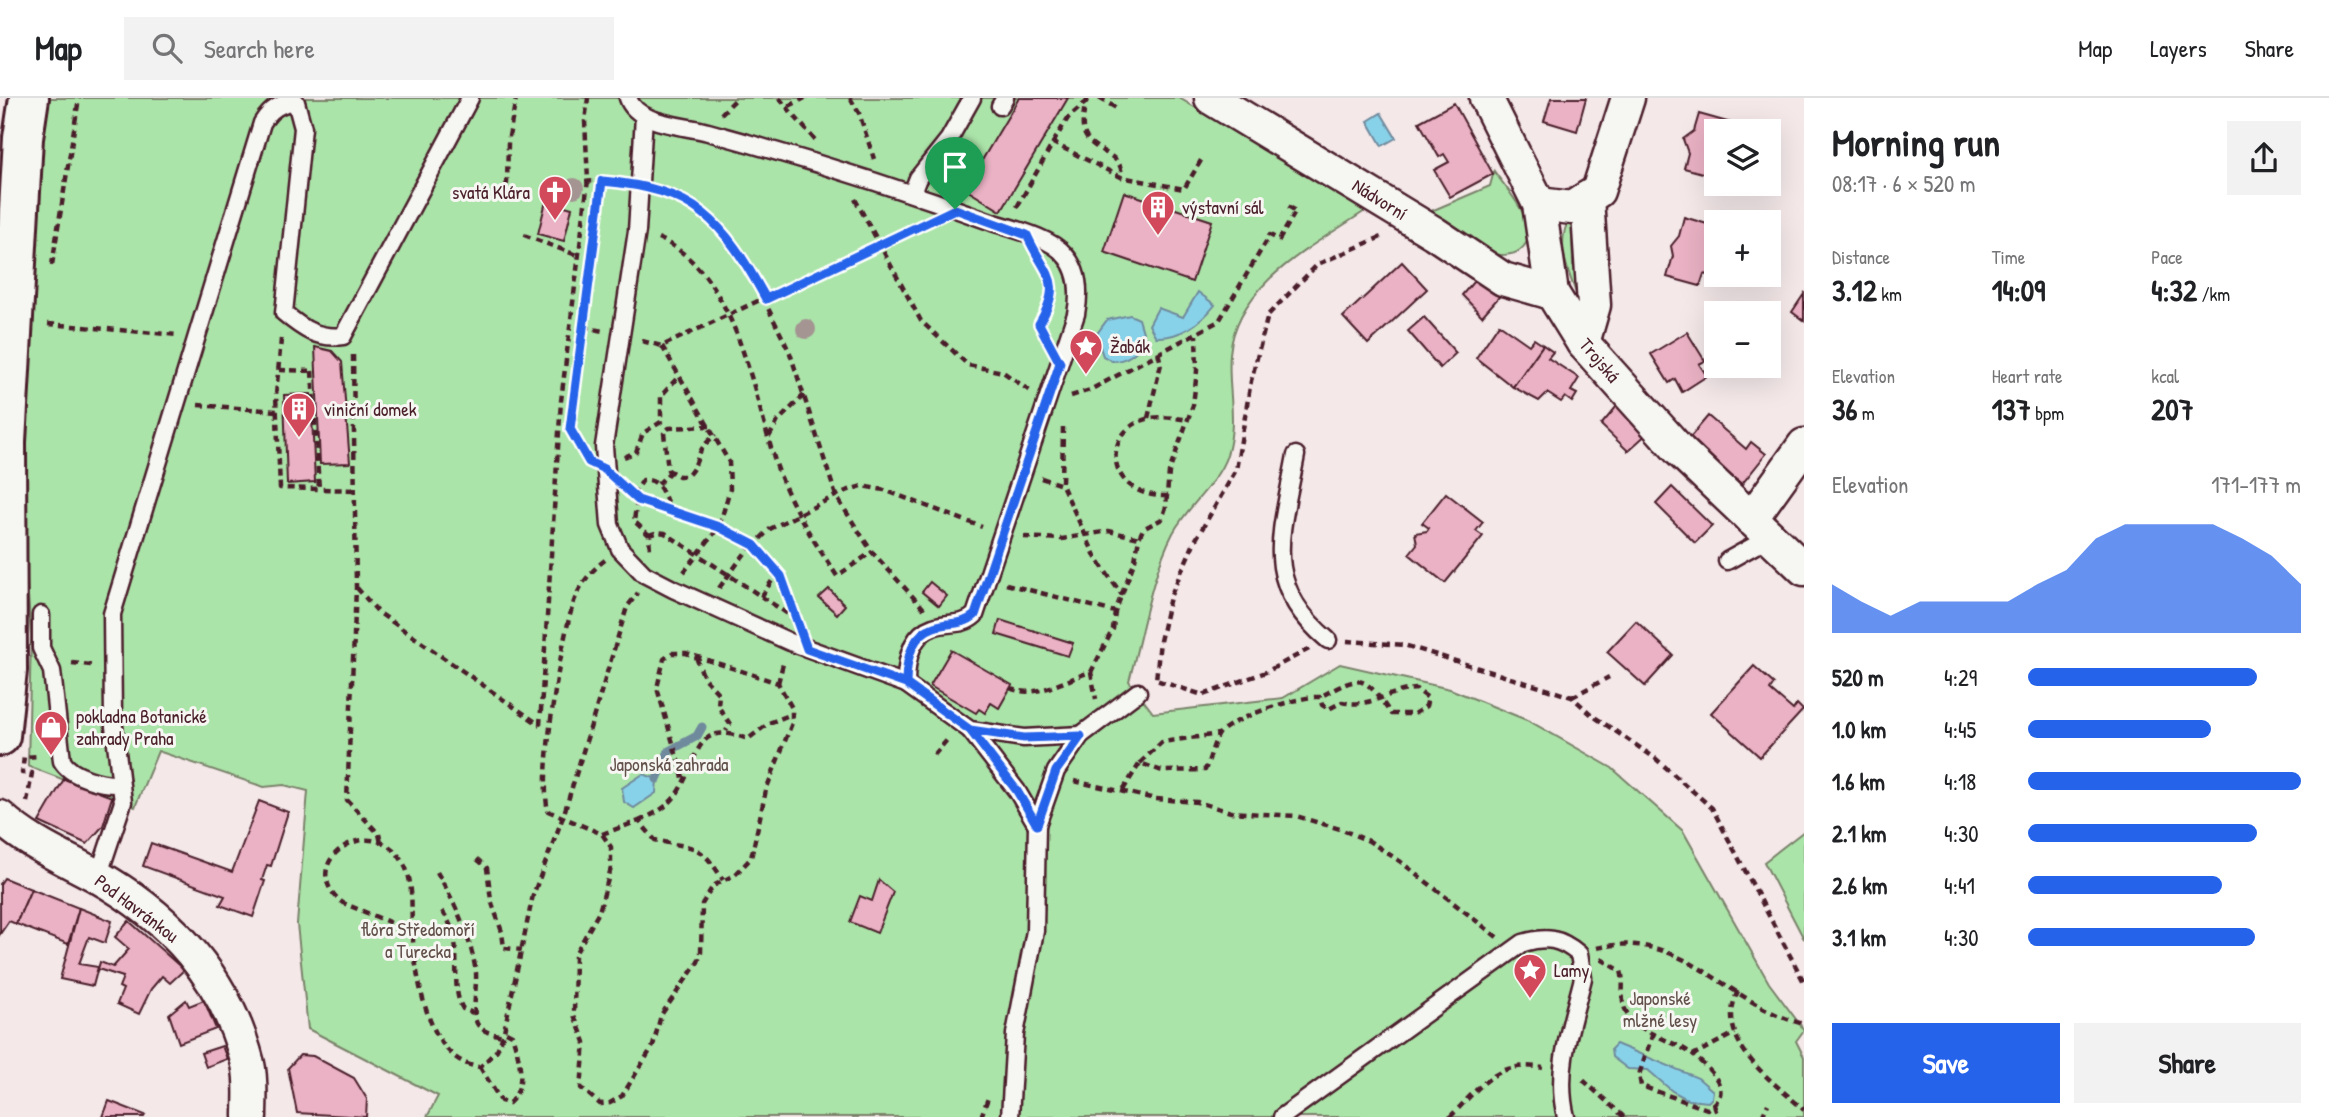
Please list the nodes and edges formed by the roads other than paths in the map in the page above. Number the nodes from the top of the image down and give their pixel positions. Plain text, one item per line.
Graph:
1 (29, 98) edge
2 (470, 98) edge
3 (628, 98) edge
4 (972, 98) edge
5 (1210, 98) edge
6 (1486, 98) edge
7 (1628, 98) edge
8 (644, 117) junction
9 (912, 193) junction
10 (1587, 198) junction
11 (1539, 204) junction
12 (1552, 293) junction
13 (1583, 343) junction
14 (1804, 445) edge
15 (1296, 456) dead end
16 (1761, 528) junction
17 (1727, 561) dead end
18 (1804, 569) edge
19 (41, 615) dead end
20 (1328, 640) road end
21 (906, 684) junction
22 (1138, 692) dead end
23 (970, 730) junction
24 (0, 736) edge
25 (1081, 736) junction
26 (120, 784) junction
27 (1037, 825) junction
28 (12, 827) edge
29 (98, 877) junction
30 (250, 1117) edge
31 (1010, 1117) edge
32 (1282, 1117) edge
33 (1566, 1117) edge

1 - 24 street
2 - 26 lane
3 - 8 lane
4 - 9 lane
5 - 12 street, Nádvorní
6 - 11 street, Trojská
7 - 10 street
8 - 9 lane
8 - 21 lane
9 - 21 lane
10 - 11 street
10 - 13 street
11 - 12 street, Trojská
12 - 13 street, Trojská
13 - 16 street, Trojská
14 - 16 street
15 - 20 lane
16 - 17 lane
16 - 18 street, Trojská
19 - 26 lane
21 - 23 lane
22 - 25 lane
23 - 25 lane
23 - 27 lane
25 - 27 lane
26 - 29 lane
27 - 31 lane
28 - 29 street, Pod Havránkou
29 - 30 street, Pod Havránkou
32 - 33 lane

